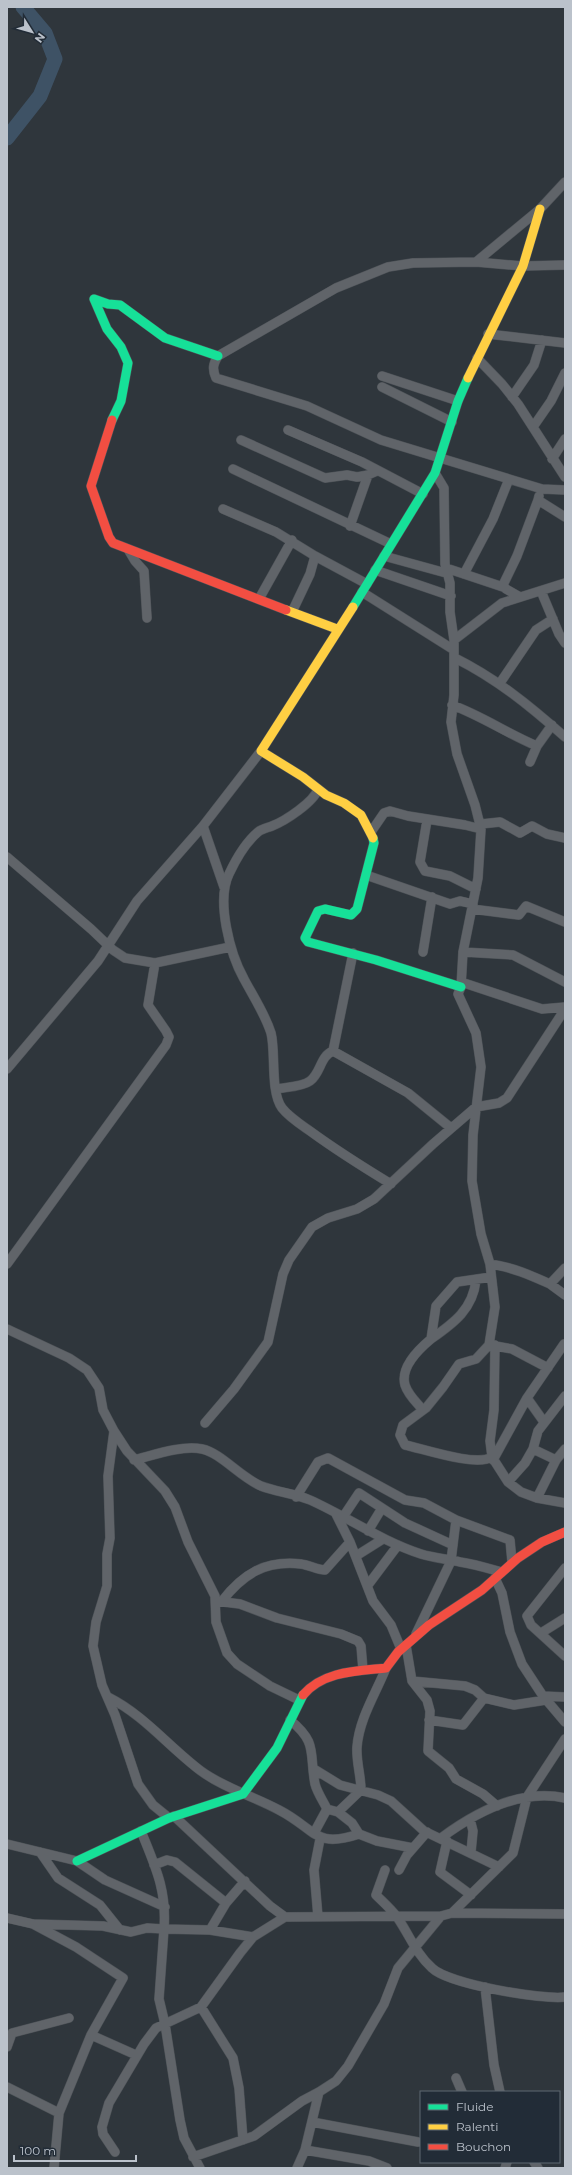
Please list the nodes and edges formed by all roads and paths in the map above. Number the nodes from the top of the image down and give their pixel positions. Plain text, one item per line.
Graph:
1 (565, 182) edge
2 (540, 209) junction
3 (476, 262) junction
4 (565, 265) edge
5 (523, 266) junction
6 (488, 334) junction
7 (542, 340) junction
8 (565, 343) edge
9 (218, 356) junction
10 (476, 358) junction
11 (565, 373) edge
12 (382, 376) dead end
13 (382, 387) dead end
14 (512, 397) junction
15 (458, 401) junction
16 (452, 422) junction
17 (533, 427) junction
18 (288, 430) dead end
19 (565, 439) edge
20 (241, 440) dead end
21 (562, 448) edge
22 (440, 459) junction
23 (552, 459) junction
24 (233, 469) dead end
25 (377, 471) junction
26 (435, 473) junction
27 (368, 475) junction
28 (565, 478) edge
29 (509, 479) junction
30 (542, 489) junction
31 (565, 490) edge
32 (423, 494) junction
33 (538, 500) junction
34 (223, 509) dead end
35 (565, 518) edge
36 (350, 526) junction
37 (292, 540) junction
38 (390, 544) junction
39 (129, 551) junction
40 (315, 556) junction
41 (384, 556) junction
42 (375, 570) junction
43 (446, 570) junction
44 (464, 574) junction
45 (565, 583) edge
46 (503, 587) junction
47 (365, 588) junction
48 (541, 590) junction
49 (451, 596) junction
50 (520, 597) junction
51 (259, 599) junction
52 (292, 612) junction
53 (147, 618) dead end
54 (553, 619) junction
55 (337, 629) junction
56 (454, 640) junction
57 (565, 643) edge
58 (454, 654) junction
59 (500, 683) junction
60 (452, 704) junction
61 (552, 725) junction
62 (565, 736) edge
63 (537, 746) junction
64 (261, 751) junction
65 (530, 762) dead end
66 (318, 789) junction
67 (427, 820) junction
68 (203, 826) junction
69 (481, 827) junction
70 (371, 832) junction
71 (565, 838) edge
72 (7, 857) edge
73 (366, 874) junction
74 (224, 887) junction
75 (476, 889) junction
76 (432, 897) junction
77 (472, 906) junction
78 (565, 922) edge
79 (109, 946) junction
80 (230, 947) junction
81 (423, 952) dead end
82 (463, 952) junction
83 (353, 953) junction
84 (155, 964) junction
85 (565, 982) edge
86 (461, 984) junction
87 (565, 1008) edge
88 (333, 1051) junction
89 (7, 1069) edge
90 (276, 1089) junction
91 (476, 1107) junction
92 (451, 1128) junction
93 (391, 1184) junction
94 (7, 1264) edge
95 (490, 1264) junction
96 (565, 1268) edge
97 (491, 1277) junction
98 (476, 1280) junction
99 (550, 1284) junction
100 (565, 1295) edge
101 (7, 1328) edge
102 (431, 1339) junction
103 (564, 1344) edge
104 (492, 1345) junction
105 (548, 1368) junction
106 (565, 1396) edge
107 (527, 1398) junction
108 (424, 1410) junction
109 (544, 1422) junction
110 (205, 1423) dead end
111 (114, 1431) junction
112 (533, 1449) junction
113 (565, 1449) edge
114 (492, 1458) junction
115 (134, 1460) junction
116 (556, 1460) junction
117 (508, 1482) junction
118 (296, 1497) junction
119 (537, 1498) junction
120 (565, 1502) edge
121 (382, 1508) junction
122 (340, 1516) junction
123 (456, 1520) junction
124 (368, 1531) junction
125 (565, 1532) edge
126 (383, 1539) junction
127 (350, 1542) junction
128 (398, 1545) junction
129 (453, 1545) junction
130 (356, 1556) junction
131 (451, 1561) junction
132 (512, 1562) junction
133 (565, 1568) edge
134 (498, 1575) junction
135 (368, 1585) junction
136 (219, 1601) junction
137 (565, 1618) edge
138 (541, 1634) junction
139 (414, 1638) junction
140 (404, 1647) junction
141 (565, 1656) edge
142 (386, 1668) junction
143 (363, 1670) junction
144 (412, 1681) junction
145 (108, 1697) junction
146 (565, 1697) edge
147 (484, 1698) junction
148 (544, 1698) junction
149 (300, 1700) junction
150 (290, 1720) junction
151 (429, 1720) junction
152 (565, 1722) edge
153 (565, 1739) edge
154 (314, 1769) junction
155 (360, 1790) junction
156 (244, 1794) junction
157 (527, 1797) junction
158 (565, 1798) edge
159 (497, 1806) junction
160 (327, 1809) junction
161 (338, 1812) junction
162 (172, 1817) junction
163 (470, 1819) junction
164 (141, 1831) junction
165 (427, 1832) junction
166 (360, 1834) junction
167 (317, 1836) junction
168 (444, 1840) junction
169 (7, 1844) edge
170 (413, 1848) junction
171 (40, 1852) junction
172 (471, 1852) junction
173 (77, 1861) junction
174 (154, 1865) junction
175 (499, 1867) junction
176 (385, 1870) dead end
177 (399, 1870) dead end
178 (245, 1881) junction
179 (471, 1895) junction
180 (226, 1903) junction
181 (165, 1907) junction
182 (452, 1913) junction
183 (565, 1914) edge
184 (396, 1916) junction
185 (441, 1916) junction
186 (285, 1917) junction
187 (318, 1917) junction
188 (7, 1918) edge
189 (33, 1924) junction
190 (164, 1929) junction
191 (120, 1930) junction
192 (210, 1930) junction
193 (253, 1937) junction
194 (414, 1946) junction
195 (485, 1987) junction
196 (565, 1997) edge
197 (201, 2007) junction
198 (69, 2018) dead end
199 (165, 2024) junction
200 (91, 2035) junction
201 (7, 2047) edge
202 (136, 2055) junction
203 (456, 2078) dead end
204 (7, 2087) edge
205 (462, 2091) edge
206 (500, 2091) edge
207 (319, 2092) junction
208 (59, 2113) junction
209 (312, 2122) junction
210 (243, 2140) junction
211 (418, 2142) dead end
212 (305, 2150) junction
213 (115, 2152) dead end
214 (193, 2157) junction
215 (300, 2166) edge
216 (54, 2168) edge
217 (200, 2168) edge
218 (387, 2168) edge

1 - 2 street
2 - 3 street
2 - 5 street
3 - 5 street
3 - 9 street
4 - 5 street
5 - 6 street
6 - 7 street
6 - 10 street
7 - 8 street
7 - 14 street
9 - 22 street
9 - 39 street
10 - 14 street
10 - 15 street
11 - 17 street
12 - 15 street
13 - 16 street
14 - 17 street
15 - 16 street
16 - 22 street
17 - 23 street
18 - 25 street
19 - 21 street
20 - 27 street
21 - 23 street
22 - 26 street
22 - 29 street
23 - 28 street
24 - 36 street
25 - 27 street
25 - 32 street
26 - 32 street
26 - 43 street
27 - 36 street
29 - 30 street
29 - 44 street
30 - 31 street
30 - 33 street
32 - 38 street
33 - 35 street
33 - 46 street
34 - 37 street
36 - 38 street
37 - 40 street
37 - 51 street
38 - 41 street
39 - 51 street
39 - 53 street
40 - 47 street
40 - 52 street
41 - 42 street
41 - 43 street
42 - 47 street
42 - 49 street
43 - 44 street
43 - 49 street
44 - 46 street
45 - 48 street
46 - 50 street
47 - 55 street
47 - 58 street
48 - 50 street
48 - 54 street
49 - 56 street
50 - 56 street
51 - 52 street
52 - 55 street
54 - 57 street
54 - 59 street
55 - 64 street
56 - 58 street
58 - 59 street
58 - 60 street
59 - 61 street
60 - 63 street
60 - 69 street
61 - 62 street
61 - 63 street
63 - 65 street
64 - 66 street
64 - 68 street
66 - 70 street
66 - 74 street
67 - 69 street
67 - 70 street
67 - 75 street
68 - 74 street
68 - 79 street
69 - 71 street
69 - 75 street
70 - 73 street
72 - 79 street
73 - 76 street
73 - 83 street
74 - 80 street
75 - 77 street
76 - 77 street
76 - 81 street
77 - 78 street
77 - 82 street
79 - 84 street
79 - 89 street
80 - 84 street
80 - 90 street
82 - 85 street
82 - 86 street
83 - 86 street
83 - 88 street
84 - 94 street
86 - 87 street
86 - 91 street
87 - 91 street
88 - 90 street
88 - 92 street
90 - 93 street
91 - 92 street
91 - 95 street
92 - 93 street
93 - 110 street
95 - 97 street
95 - 99 street
96 - 99 street
97 - 98 street
97 - 104 street
98 - 102 street
98 - 102 street
99 - 100 street
101 - 111 street
102 - 108 street
103 - 105 street
104 - 105 street
104 - 108 street
104 - 114 street
105 - 107 street
106 - 109 street
107 - 109 street
107 - 114 street
108 - 114 street
109 - 112 street
111 - 115 street
111 - 145 street
112 - 116 street
112 - 117 street
113 - 116 street
114 - 117 street
115 - 118 street
115 - 136 street
116 - 119 street
117 - 119 street
118 - 122 street
118 - 123 street
119 - 120 street
121 - 122 street
121 - 124 street
121 - 129 street
122 - 124 street
122 - 127 street
123 - 129 street
123 - 132 street
124 - 126 street
125 - 132 street
126 - 128 street
126 - 130 street
127 - 130 street
127 - 136 street
128 - 131 street
128 - 135 street
129 - 131 street
130 - 135 street
131 - 134 street
131 - 139 street
132 - 134 street
133 - 138 street
134 - 139 street
134 - 148 street
135 - 140 street
136 - 143 street
136 - 149 street
137 - 138 street
138 - 141 street
139 - 140 street
140 - 142 street
140 - 144 street
142 - 143 street
142 - 155 street
143 - 149 street
144 - 147 street
144 - 151 street
145 - 156 street
145 - 162 street
146 - 148 street
147 - 148 street
147 - 151 street
148 - 152 street
149 - 150 street
150 - 154 street
150 - 156 street
151 - 159 street
153 - 157 street
154 - 155 street
154 - 160 street
155 - 161 street
155 - 165 street
156 - 162 street
156 - 167 street
157 - 158 street
157 - 159 street
157 - 175 street
159 - 163 street
160 - 161 street
160 - 167 street
161 - 166 street
162 - 164 street
162 - 178 street
163 - 168 street
163 - 172 street
164 - 173 street
164 - 174 street
165 - 168 street
165 - 170 street
166 - 167 street
166 - 170 street
167 - 187 street
168 - 172 street
168 - 179 street
169 - 171 street
170 - 177 street
171 - 173 street
171 - 191 street
172 - 175 street
173 - 181 street
174 - 180 street
174 - 181 street
175 - 179 street
176 - 184 street
178 - 180 street
178 - 186 street
179 - 182 street
180 - 192 street
181 - 190 street
182 - 183 street
182 - 185 street
184 - 185 street
184 - 187 street
184 - 194 street
185 - 194 street
186 - 187 street
186 - 193 street
188 - 189 street
189 - 191 street
189 - 200 street
190 - 191 street
190 - 192 street
190 - 199 street
192 - 193 street
193 - 197 street
194 - 195 street
194 - 207 street
195 - 196 street
195 - 206 street
197 - 199 street
197 - 210 street
198 - 201 street
199 - 202 street
199 - 214 street
200 - 202 street
200 - 208 street
202 - 213 street
203 - 205 street
204 - 208 street
207 - 209 street
207 - 210 street
208 - 216 street
209 - 211 street
209 - 212 street
210 - 214 street
212 - 215 street
212 - 218 street
214 - 217 street

